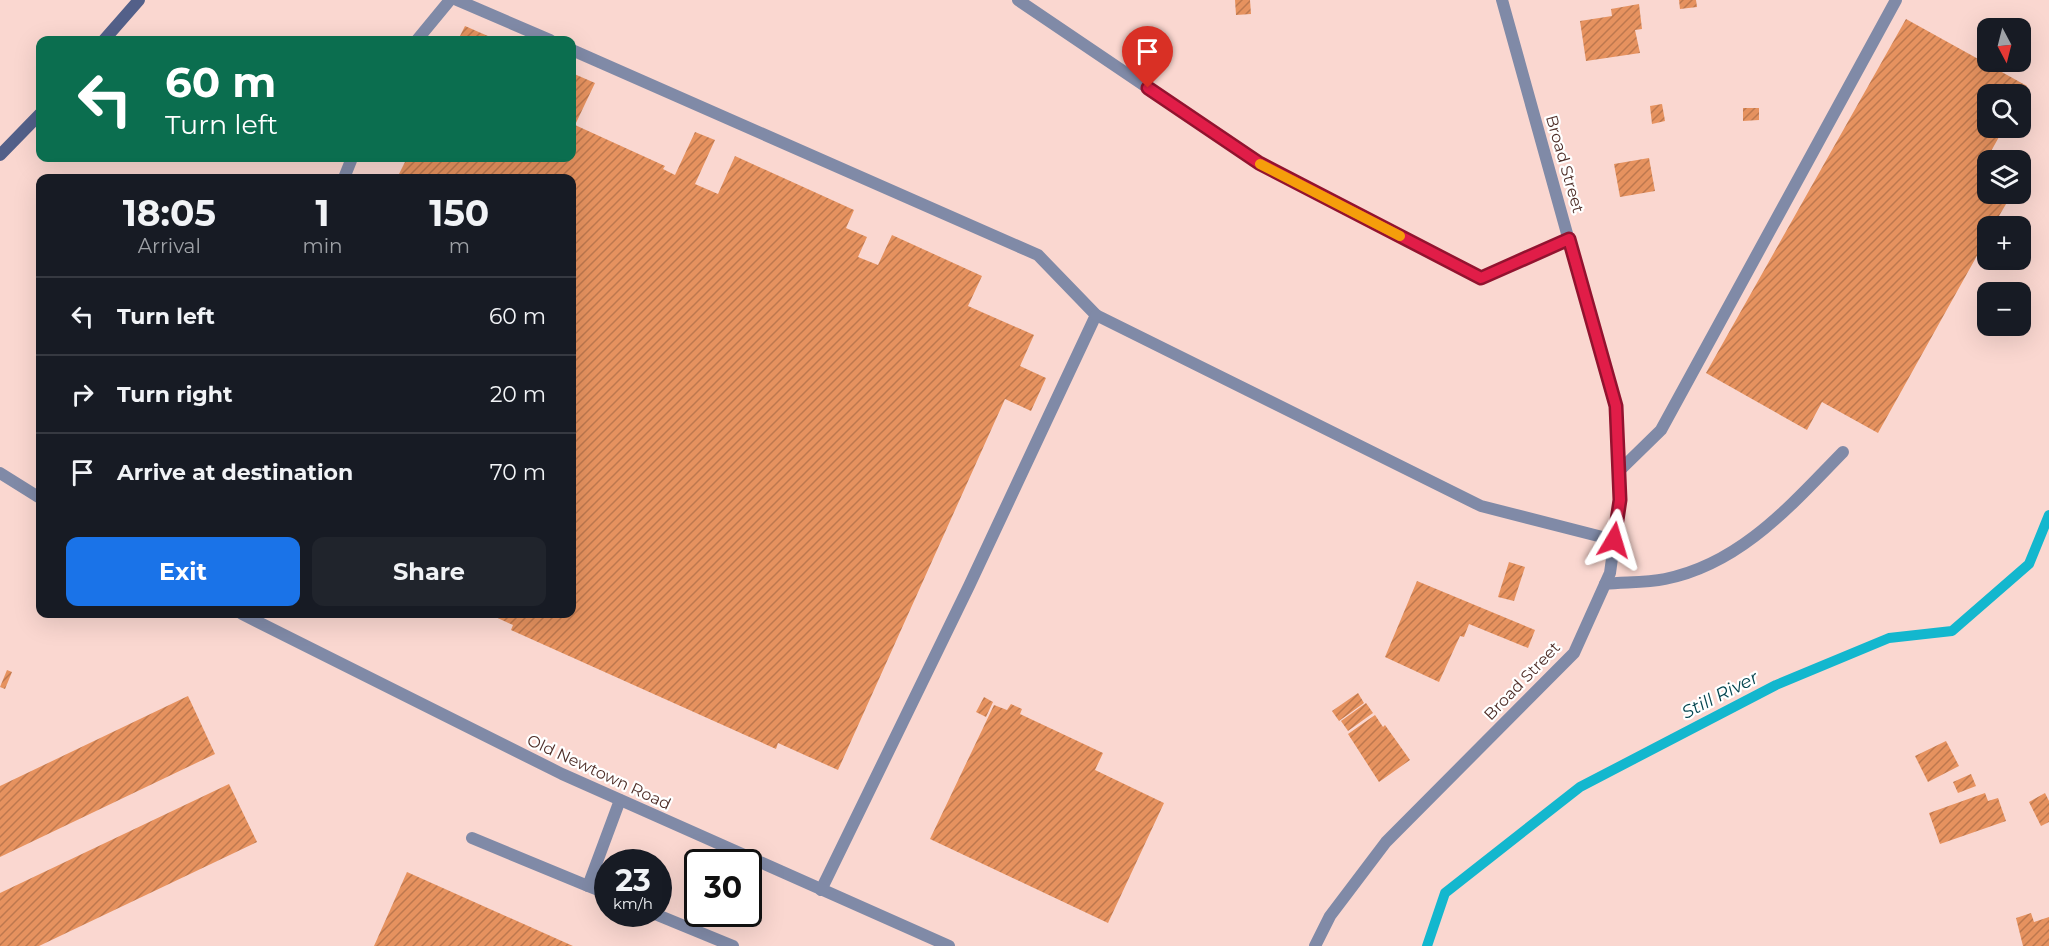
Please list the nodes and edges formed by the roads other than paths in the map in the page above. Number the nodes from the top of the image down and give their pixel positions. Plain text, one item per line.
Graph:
1 (139, 0) edge
2 (450, 0) edge
3 (458, 0) edge
4 (1018, 0) edge
5 (1502, 0) edge
6 (1896, 0) edge
7 (108, 36) edge
8 (420, 36) edge
9 (541, 36) edge
10 (576, 52) edge
11 (36, 118) edge
12 (0, 155) edge
13 (1569, 239) junction
14 (1096, 315) junction
15 (1843, 452) dead end
16 (1618, 472) junction
17 (0, 473) edge
18 (36, 496) edge
19 (1614, 540) junction
20 (1605, 584) junction
21 (250, 618) edge
22 (620, 800) junction
23 (472, 838) dead end
24 (588, 886) junction
25 (594, 888) edge
26 (821, 890) junction
27 (672, 921) edge
28 (733, 946) edge
29 (949, 946) edge
30 (1315, 946) edge

1 - 7 main road
2 - 8 street
3 - 9 street
4 - 13 street
5 - 13 street, Broad Street
6 - 16 street
10 - 14 street
11 - 12 main road
13 - 16 street, Broad Street
14 - 19 street
14 - 26 street
15 - 20 street
16 - 19 street, Broad Street
17 - 18 street
19 - 20 street, Broad Street
20 - 30 street, Broad Street
21 - 22 street, Old Newtown Road
22 - 24 street
22 - 26 street, Old Newtown Road
23 - 24 street
24 - 25 street
26 - 29 street, Old Newtown Road
27 - 28 street

